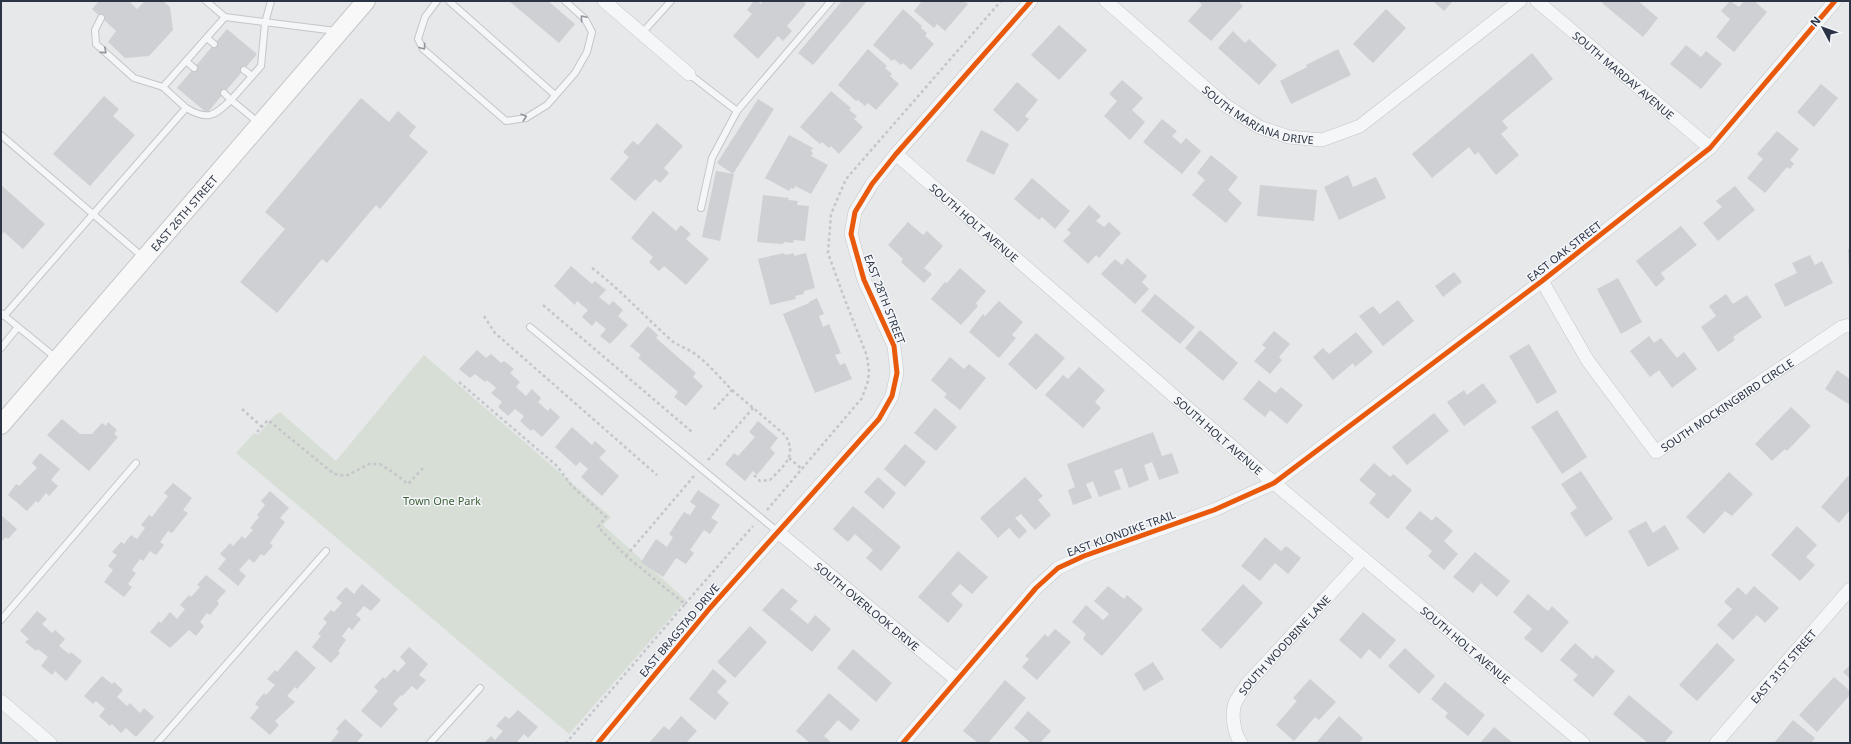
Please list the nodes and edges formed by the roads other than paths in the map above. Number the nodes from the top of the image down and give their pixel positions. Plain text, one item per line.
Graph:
1 (206, 1) edge
2 (271, 1) edge
3 (366, 1) edge
4 (437, 1) edge
5 (448, 1) edge
6 (565, 1) edge
7 (604, 1) edge
8 (671, 1) edge
9 (831, 1) edge
10 (1031, 1) edge
11 (1106, 1) edge
12 (1520, 1) edge
13 (1538, 1) edge
14 (1835, 1) edge
15 (101, 18) dead end
16 (225, 18) junction
17 (265, 23) junction
18 (340, 32) junction
19 (642, 34) junction
20 (207, 38) junction
21 (214, 44) dead end
22 (186, 61) junction
23 (194, 68) dead end
24 (244, 70) dead end
25 (690, 74) joint
26 (252, 76) junction
27 (163, 87) junction
28 (224, 93) dead end
29 (556, 95) junction
30 (232, 100) junction
31 (186, 108) junction
32 (736, 112) junction
33 (260, 124) junction
34 (1, 135) edge
35 (1710, 148) junction
36 (896, 154) junction
37 (701, 208) dead end
38 (93, 213) junction
39 (144, 259) junction
40 (1542, 280) junction
41 (2, 314) edge
42 (1850, 325) edge
43 (18, 327) junction
44 (530, 327) dead end
45 (1, 348) edge
46 (58, 360) junction
47 (1, 425) edge
48 (136, 463) dead end
49 (1274, 483) junction
50 (778, 532) junction
51 (326, 551) dead end
52 (1363, 558) junction
53 (1850, 589) edge
54 (1, 620) edge
55 (957, 680) junction
56 (480, 688) dead end
57 (1, 701) edge
58 (50, 743) edge
59 (157, 743) edge
60 (430, 743) edge
61 (598, 743) edge
62 (903, 743) edge
63 (1241, 743) edge
64 (1583, 743) edge
65 (1716, 743) edge

1 - 16 lane
2 - 17 lane
3 - 18 main road, EAST 26TH STREET
4 -> 29 lane
5 - 29 lane
29 -> 6 lane
7 - 19 street
8 - 19 lane
9 - 32 lane
10 - 36 street, EAST 28TH STREET
11 - 12 street, SOUTH MARIANA DRIVE
13 - 35 street, SOUTH MARDAY AVENUE
14 - 35 street, EAST OAK STREET
15 -> 27 lane
16 - 17 lane
16 - 20 lane
17 - 18 lane
17 - 26 lane
18 - 33 main road, EAST 26TH STREET
19 - 25 street
20 - 21 lane
20 - 22 lane
22 - 23 lane
22 - 27 lane
24 - 26 lane
25 - 32 lane
26 - 30 lane
27 - 31 lane
28 - 30 lane
30 - 31 lane
30 - 33 lane
31 - 38 lane
32 - 37 lane
33 - 39 main road, EAST 26TH STREET
34 - 38 lane
35 - 40 street, EAST OAK STREET
36 - 49 street, SOUTH HOLT AVENUE
36 - 50 street, EAST 28TH STREET
38 - 39 lane
38 - 41 lane
39 - 46 main road, EAST 26TH STREET
40 - 42 street, SOUTH MOCKINGBIRD CIRCLE
40 - 49 street, EAST OAK STREET
41 - 43 lane
43 - 45 lane
43 - 46 lane
44 - 50 lane
46 - 47 main road, EAST 26TH STREET
48 - 54 lane
49 - 52 street, SOUTH HOLT AVENUE
49 - 55 street, EAST KLONDIKE TRAIL
50 - 55 street, SOUTH OVERLOOK DRIVE
50 - 61 street, EAST BRAGSTAD DRIVE
51 - 59 lane
52 - 63 street, SOUTH WOODBINE LANE
52 - 64 street, SOUTH HOLT AVENUE
53 - 65 street, EAST 31ST STREET
55 - 62 street, EAST KLONDIKE TRAIL
56 - 60 lane
57 - 58 street

